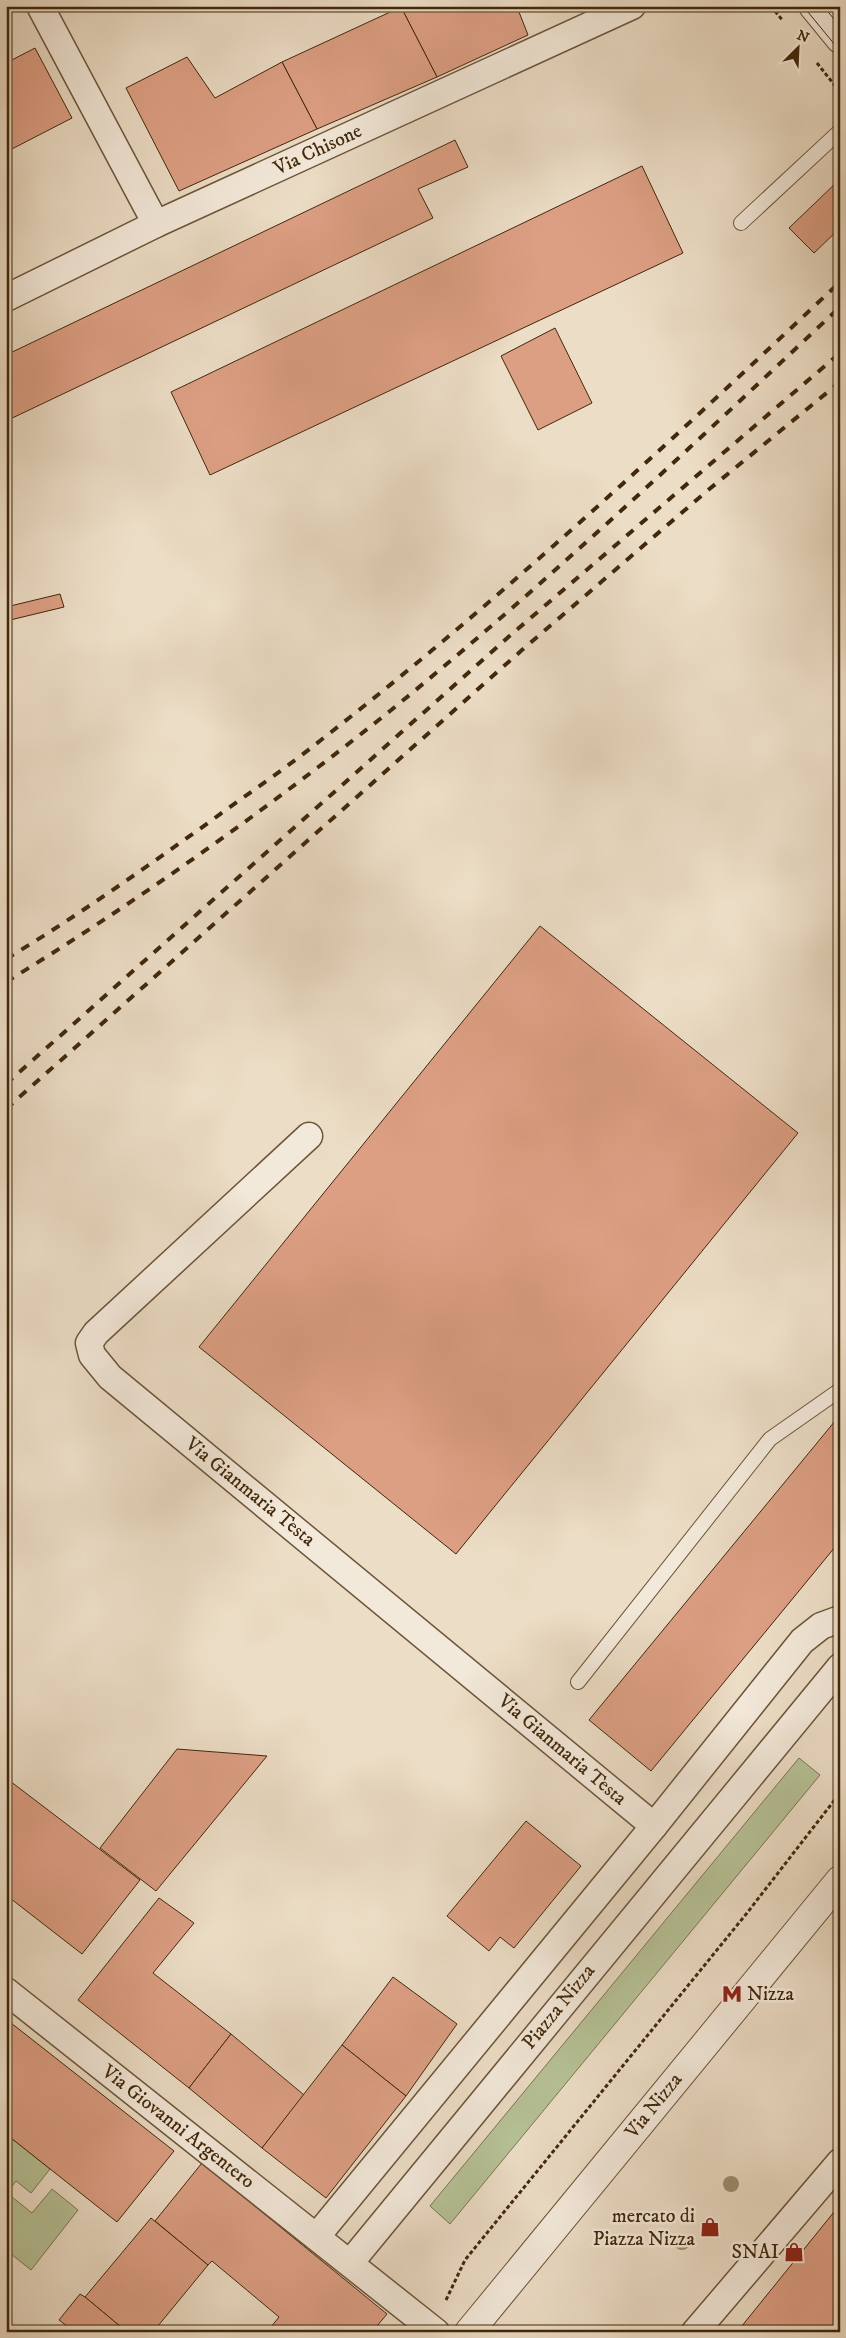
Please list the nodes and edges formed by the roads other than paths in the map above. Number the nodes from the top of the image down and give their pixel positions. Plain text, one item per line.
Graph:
1 (40, 6) edge
2 (632, 6) edge
3 (813, 6) edge
4 (839, 39) edge
5 (840, 131) edge
6 (741, 223) dead end
7 (156, 224) junction
8 (6, 298) edge
9 (309, 1136) dead end
10 (840, 1390) edge
11 (840, 1619) edge
12 (840, 1667) edge
13 (578, 1682) dead end
14 (654, 1826) junction
15 (840, 1880) edge
16 (6, 1991) edge
17 (840, 2162) edge
18 (316, 2236) junction
19 (350, 2263) junction
20 (434, 2330) edge
21 (469, 2332) edge
22 (695, 2332) edge

1 - 7 street
2 - 7 street, Via Chisone
3 - 4 street
5 - 6 lane
7 - 8 street, Via Chisone
9 - 14 street, Via Gianmaria Testa
10 - 13 lane
11 - 14 street, Piazza Nizza
12 - 19 street, Piazza Nizza
14 - 18 street, Piazza Nizza
15 - 21 street, Via Nizza
16 - 18 street, Via Giovanni Argentero
17 - 22 street
18 - 19 street, Via Giovanni Argentero
19 - 20 street

